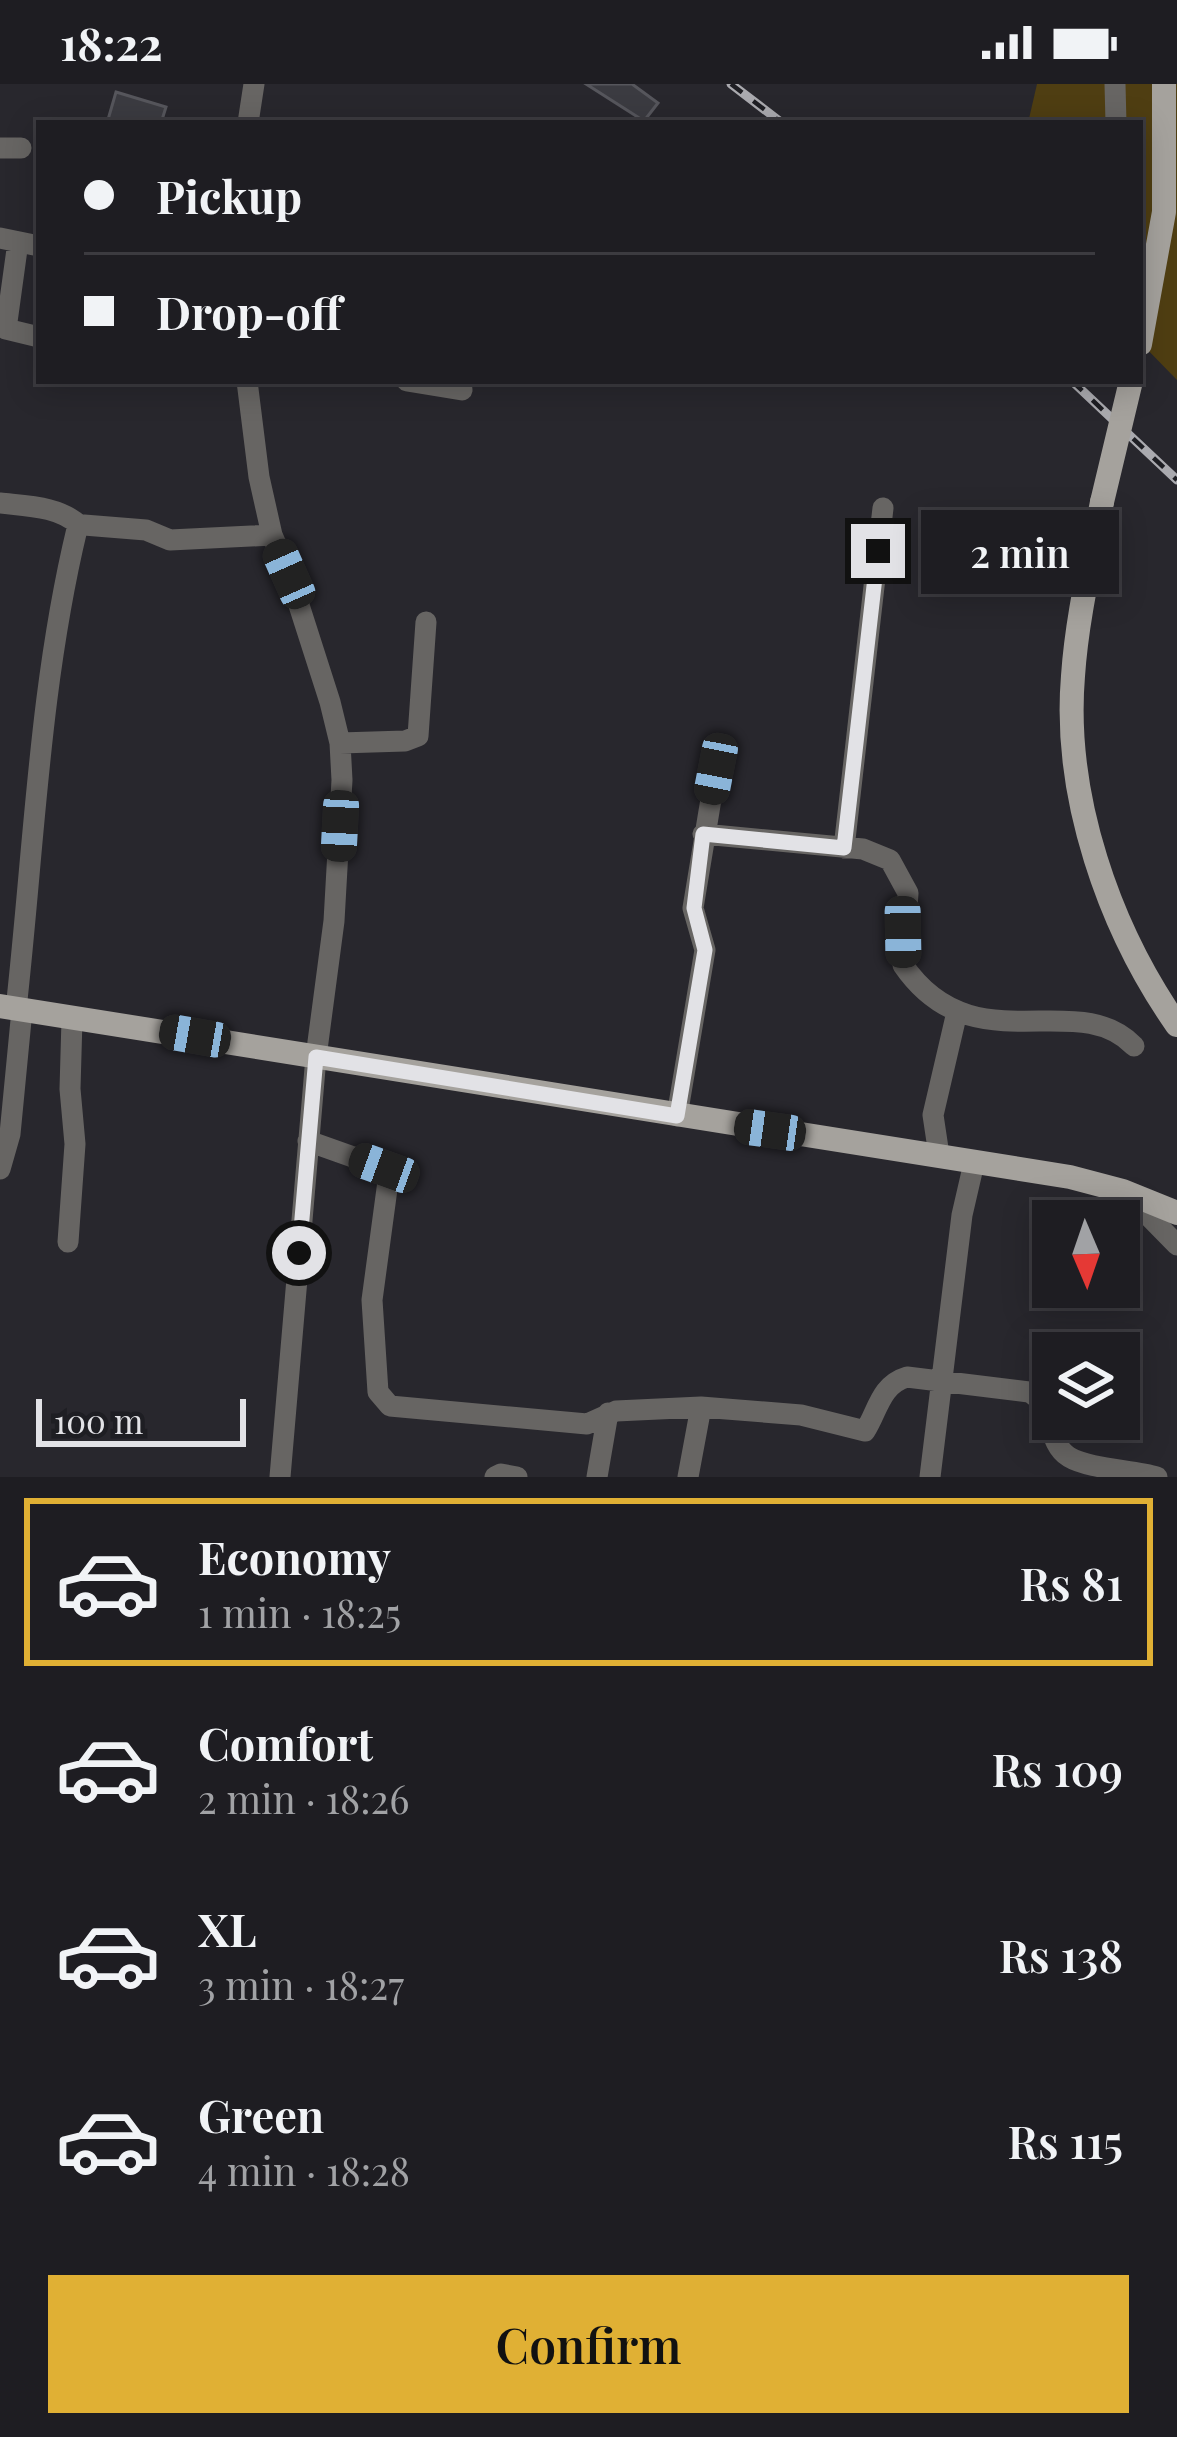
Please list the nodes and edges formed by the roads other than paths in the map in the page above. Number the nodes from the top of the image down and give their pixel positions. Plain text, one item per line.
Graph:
1 (1115, 84) edge
2 (1164, 84) edge
3 (252, 88) edge
4 (248, 120) edge
5 (1116, 120) edge
6 (19, 242) edge
7 (4, 298) edge
8 (1143, 328) edge
9 (36, 337) edge
10 (247, 384) edge
11 (425, 384) edge
12 (1131, 384) edge
13 (462, 390) dead end
14 (0, 503) edge
15 (883, 508) dead end
16 (80, 526) junction
17 (272, 535) junction
18 (426, 622) dead end
19 (340, 743) junction
20 (716, 769) dead end
21 (703, 834) junction
22 (844, 848) junction
23 (13, 1009) edge
24 (956, 1012) junction
25 (72, 1019) junction
26 (1177, 1025) edge
27 (1134, 1046) dead end
28 (316, 1057) junction
29 (677, 1116) junction
30 (308, 1141) junction
31 (940, 1156) junction
32 (974, 1163) junction
33 (0, 1169) edge
34 (1124, 1191) junction
35 (1177, 1213) edge
36 (68, 1242) dead end
37 (1177, 1245) edge
38 (943, 1382) junction
39 (700, 1407) junction
40 (608, 1413) junction
41 (280, 1477) edge
42 (495, 1477) edge
43 (517, 1477) edge
44 (597, 1477) edge
45 (688, 1477) edge
46 (930, 1477) edge
47 (1157, 1477) edge

1 - 5 street
2 - 8 main road
3 - 4 street
6 - 7 street
7 - 9 street
10 - 17 street
11 - 13 street
12 - 26 main road, bridge
14 - 16 street
15 - 22 street
16 - 17 street
16 - 23 street
17 - 19 street
18 - 19 street
19 - 28 street
20 - 21 street
21 - 22 street
21 - 29 street
22 - 24 street
23 - 25 main road
23 - 33 street
24 - 27 street
24 - 31 street
25 - 28 main road
25 - 36 street
28 - 29 main road
28 - 30 street
29 - 31 main road
30 - 40 street
30 - 41 street
31 - 32 main road
32 - 34 main road
32 - 38 street
34 - 35 main road
34 - 37 street
38 - 39 street
38 - 46 street
38 - 47 street
39 - 40 street
39 - 45 street
40 - 44 street
42 - 43 street

